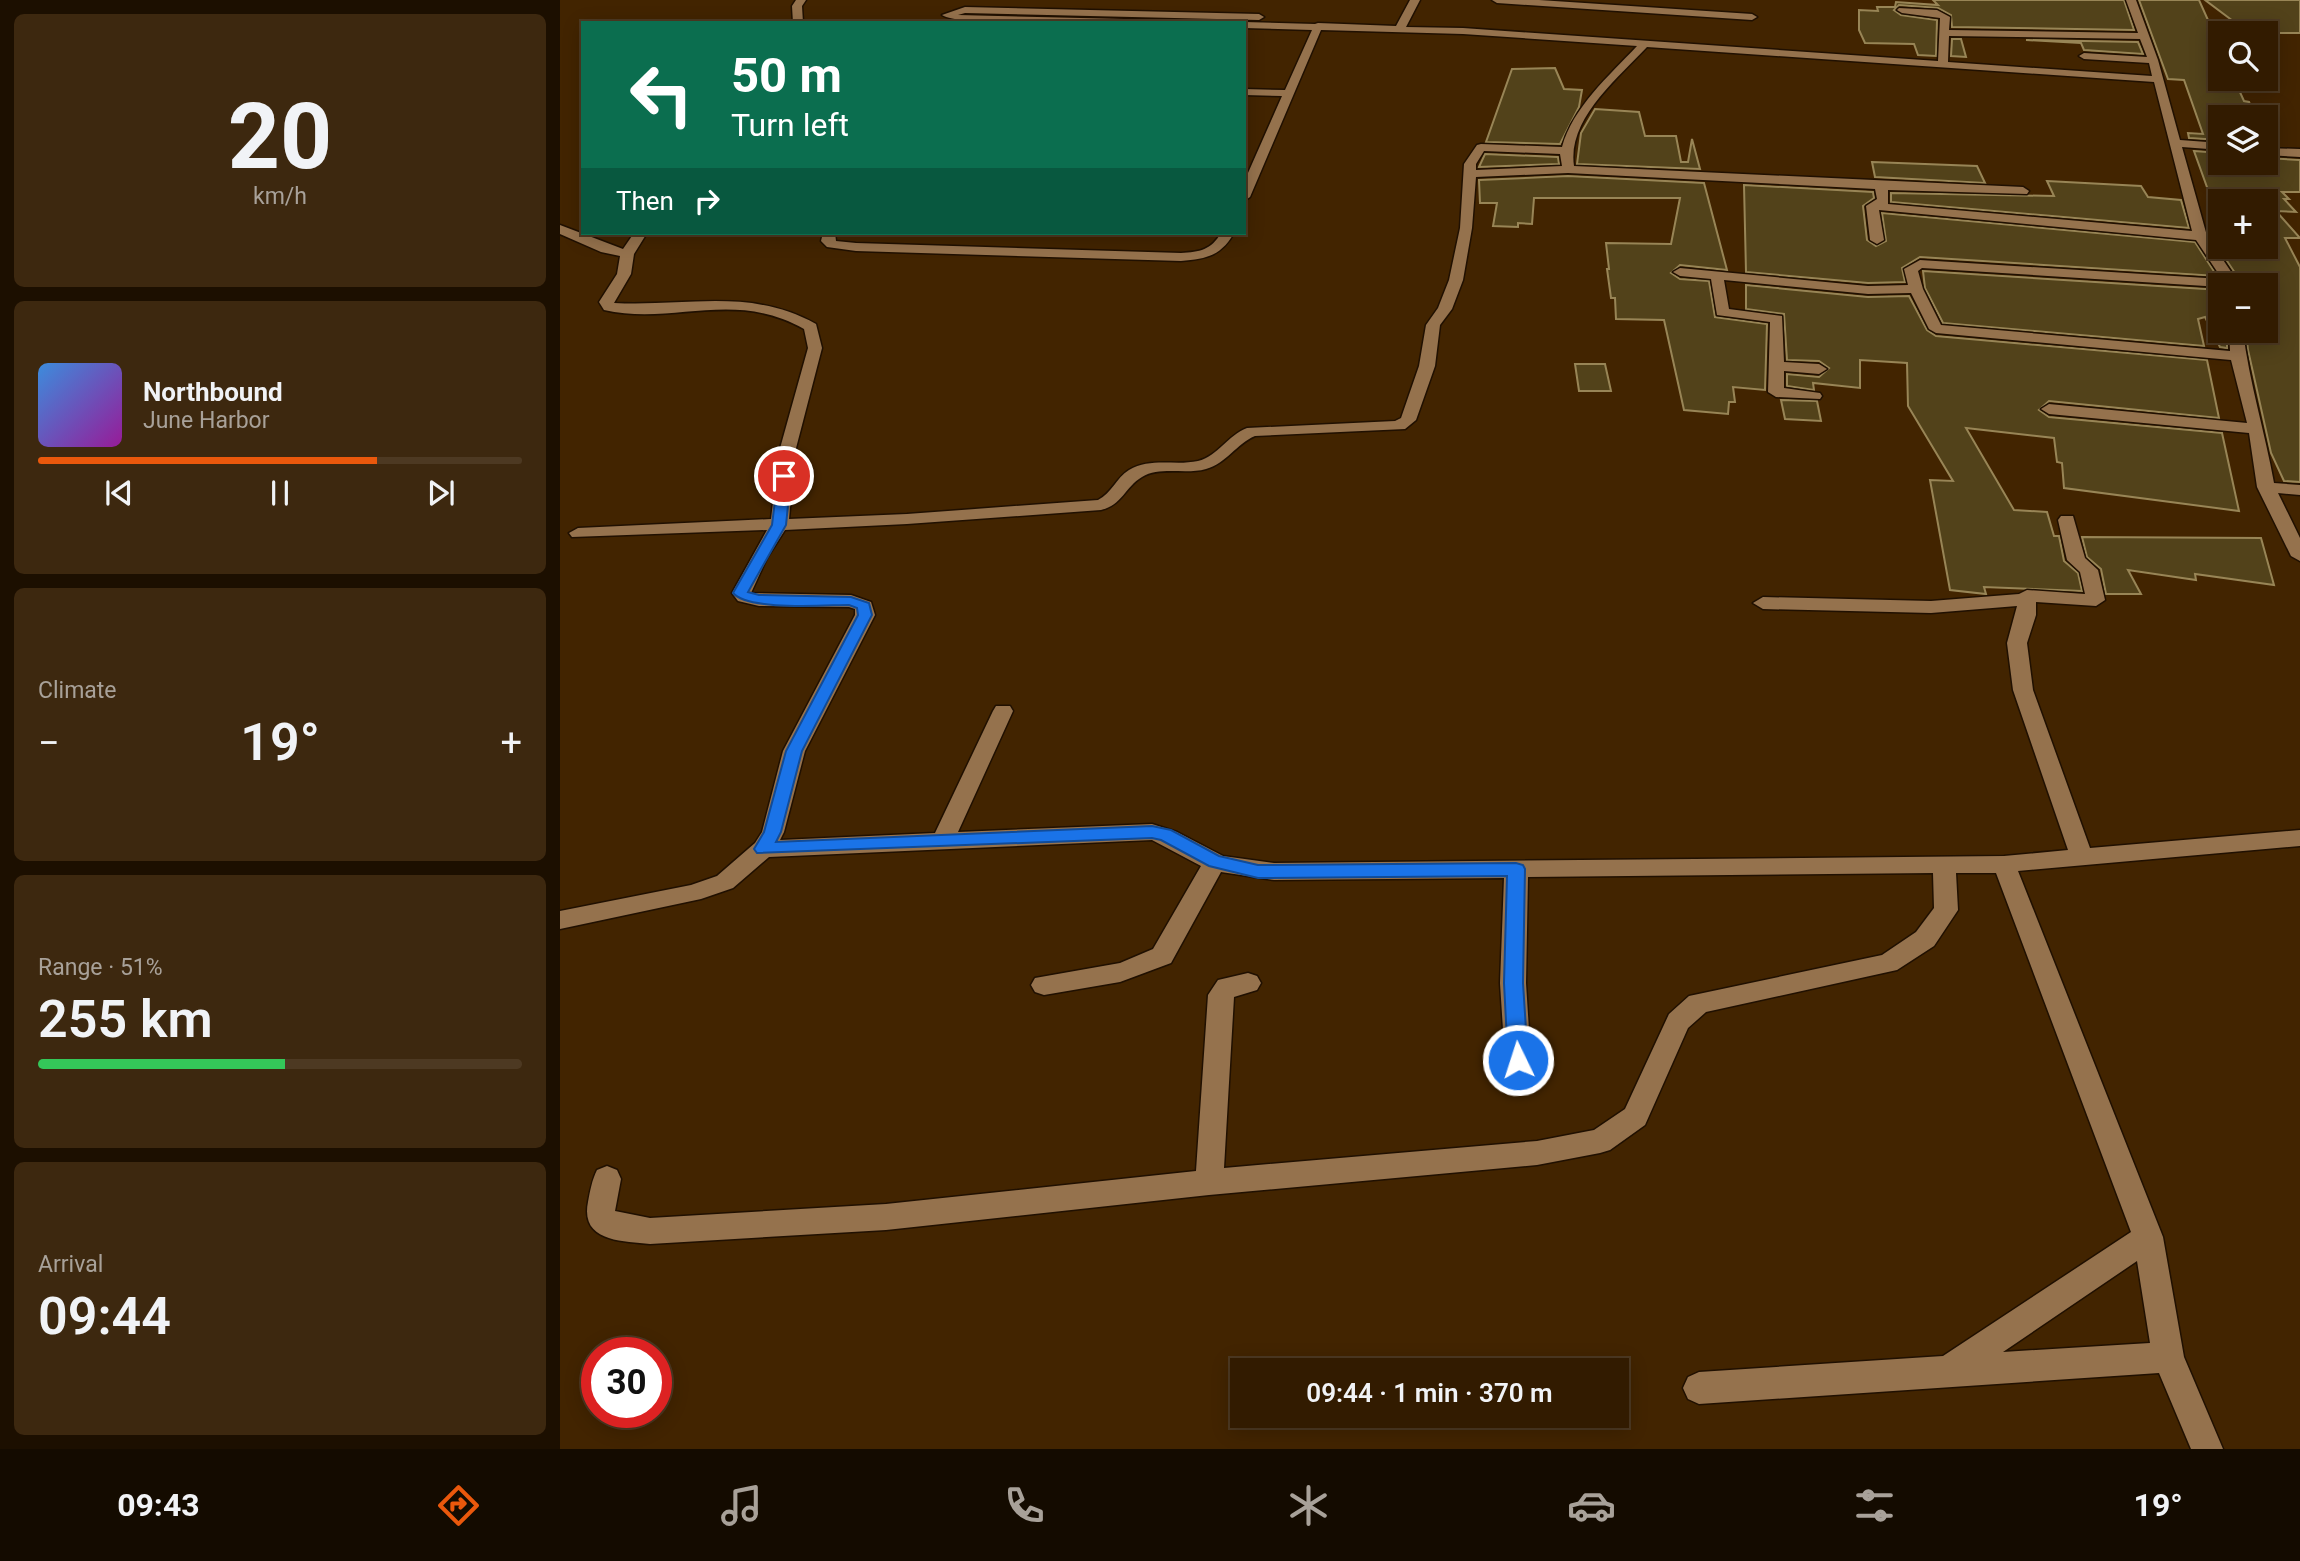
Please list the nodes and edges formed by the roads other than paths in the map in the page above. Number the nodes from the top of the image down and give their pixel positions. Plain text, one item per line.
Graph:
1 (800, 0) edge
2 (1177, 0) edge
3 (1415, 0) edge
4 (1497, 0) edge
5 (2132, 0) edge
6 (1902, 10) dead end
7 (798, 21) edge
8 (1164, 21) edge
9 (1246, 23) edge
10 (1246, 24) edge
11 (1318, 26) junction
12 (1402, 26) junction
13 (1748, 29) junction
14 (1944, 33) junction
15 (2145, 36) junction
16 (1645, 43) junction
17 (2084, 56) dead end
18 (2153, 60) junction
19 (1943, 66) junction
20 (2157, 79) junction
21 (1246, 92) edge
22 (1290, 93) junction
23 (2175, 143) junction
24 (2208, 146) edge
25 (1566, 151) junction
26 (2278, 152) edge
27 (2300, 153) edge
28 (1568, 169) junction
29 (1470, 174) junction
30 (1250, 175) edge
31 (1881, 186) junction
32 (2022, 191) dead end
33 (1872, 206) junction
34 (560, 229) edge
35 (639, 235) edge
36 (829, 235) edge
37 (1226, 235) edge
38 (2200, 236) junction
39 (1877, 240) dead end
40 (627, 254) junction
41 (1680, 272) dead end
42 (2225, 273) edge
43 (1717, 276) junction
44 (2208, 282) edge
45 (1916, 289) junction
46 (2237, 343) edge
47 (2238, 356) junction
48 (1775, 366) junction
49 (1819, 369) dead end
50 (1814, 396) dead end
51 (2049, 409) dead end
52 (2256, 429) junction
53 (2266, 487) junction
54 (2300, 490) edge
55 (2067, 520) dead end
56 (779, 525) junction
57 (578, 533) dead end
58 (2300, 556) edge
59 (2027, 599) junction
60 (1763, 603) dead end
61 (1003, 711) dead end
62 (2300, 838) edge
63 (943, 840) junction
64 (763, 849) junction
65 (2082, 858) junction
66 (1215, 862) junction
67 (2004, 864) junction
68 (1944, 866) junction
69 (1516, 869) junction
70 (560, 920) edge
71 (1248, 983) dead end
72 (1044, 985) dead end
73 (1518, 1060) dead end
74 (607, 1180) dead end
75 (1209, 1182) junction
76 (2148, 1237) junction
77 (2168, 1357) junction
78 (1947, 1372) junction
79 (1699, 1388) dead end
80 (2207, 1449) edge

1 - 7 street
2 - 8 street
3 - 12 street
4 - 13 street
5 - 15 street
6 - 14 street
8 - 8 street
9 - 12 street
10 - 11 street
11 - 12 street
11 - 22 street
12 - 16 street
13 - 16 street
13 - 19 street
14 - 15 street
14 - 19 street
15 - 18 street
16 - 25 street
17 - 18 street
18 - 20 street
19 - 20 street
20 - 23 street
21 - 22 street
22 - 30 street
23 - 24 street
23 - 38 street
25 - 28 street
25 - 29 street
26 - 27 street
28 - 29 street
28 - 31 street
29 - 56 street
31 - 32 street
31 - 33 street
33 - 38 street
33 - 39 street
34 - 40 street
35 - 40 street
36 - 37 street
38 - 42 street
40 - 56 street
41 - 43 street
43 - 45 street
43 - 48 street
44 - 45 street
45 - 47 street
46 - 47 street
47 - 52 street
48 - 49 street
48 - 50 street
51 - 52 street
52 - 53 street
53 - 54 street
53 - 58 street
55 - 59 street
56 - 57 street
56 - 64 street
59 - 60 street
59 - 65 street
61 - 63 street
62 - 65 street
63 - 64 street
63 - 66 street
64 - 70 street
65 - 67 street
66 - 69 street
66 - 72 street
67 - 68 street
67 - 76 street
68 - 69 street
68 - 75 street
69 - 73 street
71 - 75 street
74 - 75 street
76 - 77 street
76 - 78 street
77 - 78 street
77 - 80 street
78 - 79 street

